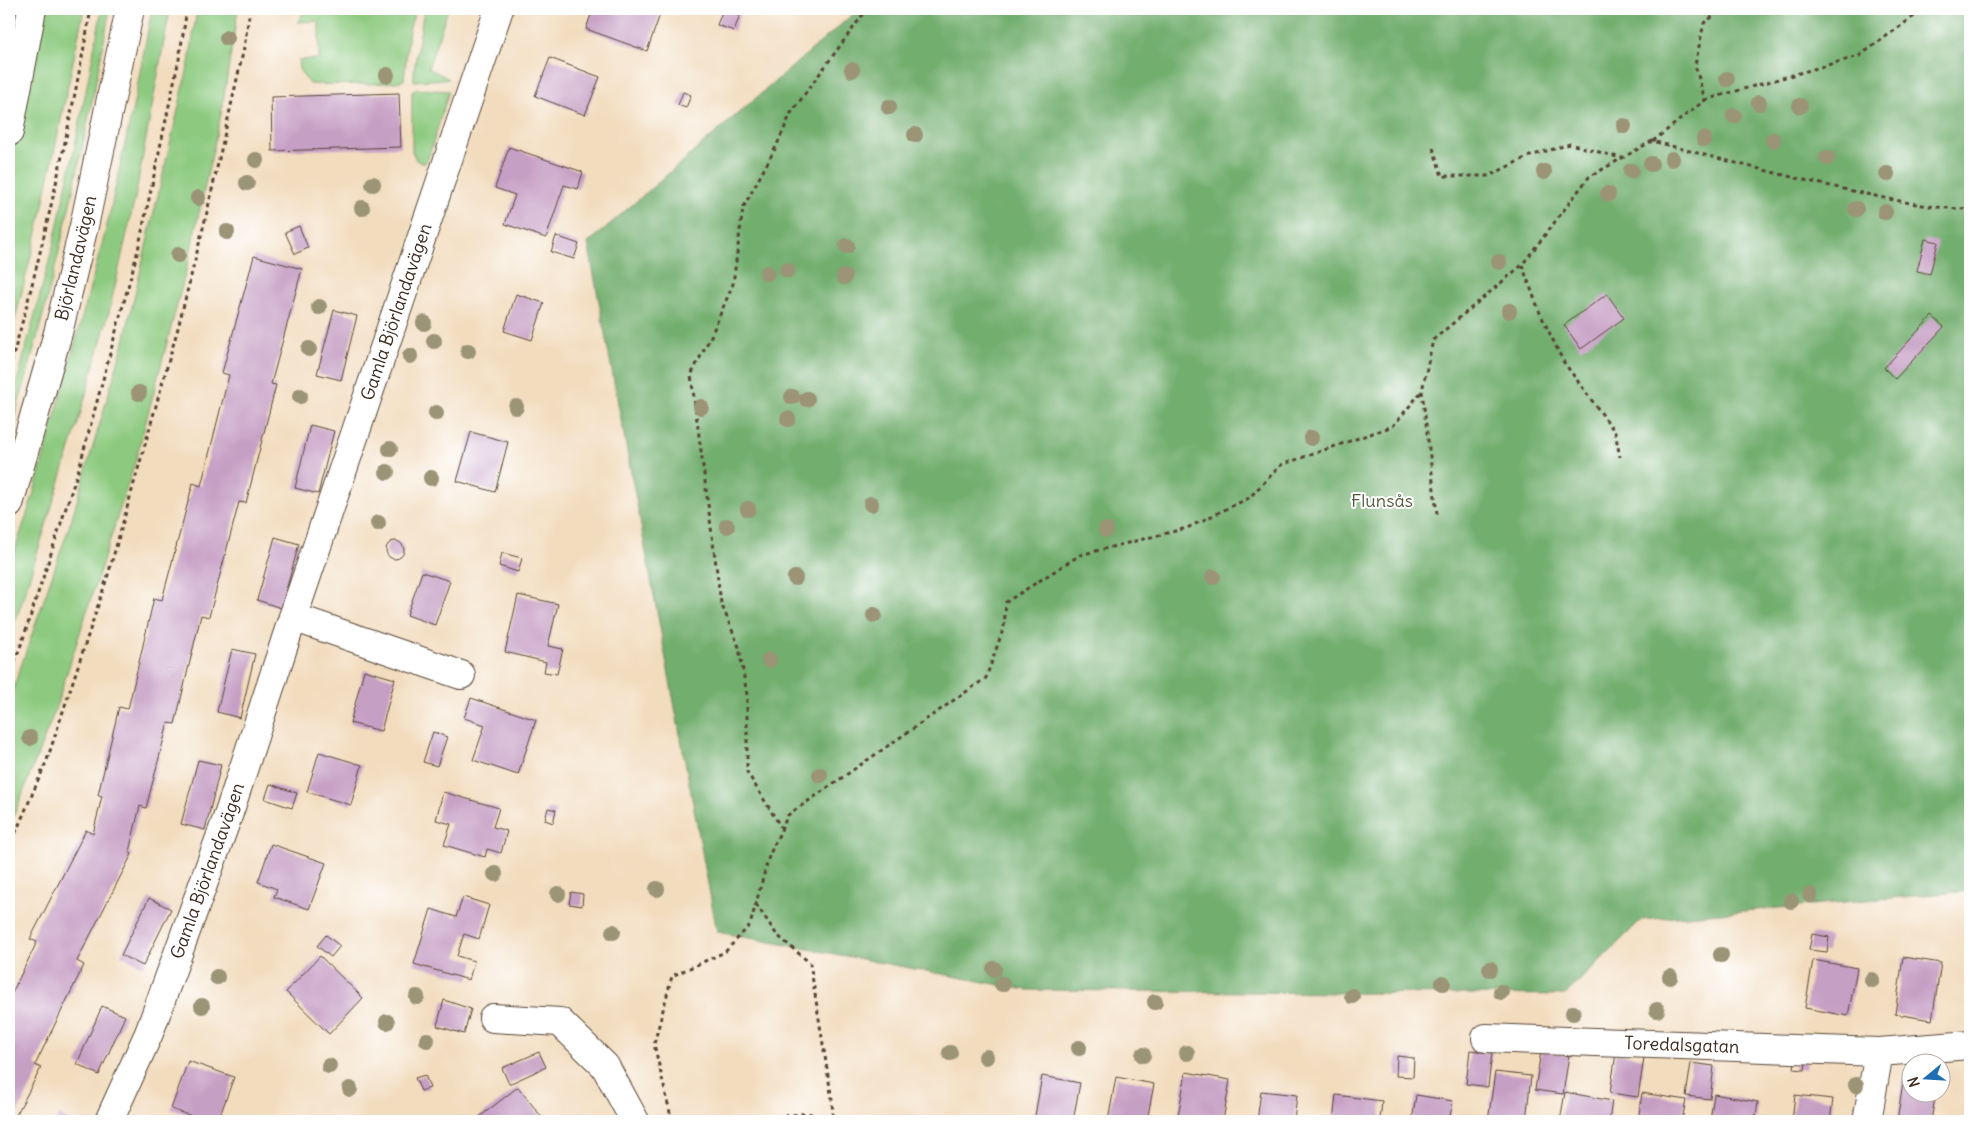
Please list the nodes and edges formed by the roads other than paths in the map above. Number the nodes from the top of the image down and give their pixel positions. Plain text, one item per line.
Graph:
1 (32, 9) edge
2 (130, 9) edge
3 (499, 9) edge
4 (9, 132) edge
5 (9, 504) edge
6 (293, 617) junction
7 (461, 675) dead end
8 (493, 1018) dead end
9 (1486, 1038) dead end
10 (1970, 1045) edge
11 (1879, 1052) junction
12 (109, 1121) edge
13 (635, 1121) edge
14 (1867, 1121) edge

1 - 4 street
2 - 5 street, Björlandavägen
3 - 6 street, Gamla Björlandavägen
6 - 7 street
6 - 12 street, Gamla Björlandavägen
8 - 13 street
9 - 11 street, Toredalsgatan
10 - 11 street, Toredalsgatan
11 - 14 street

